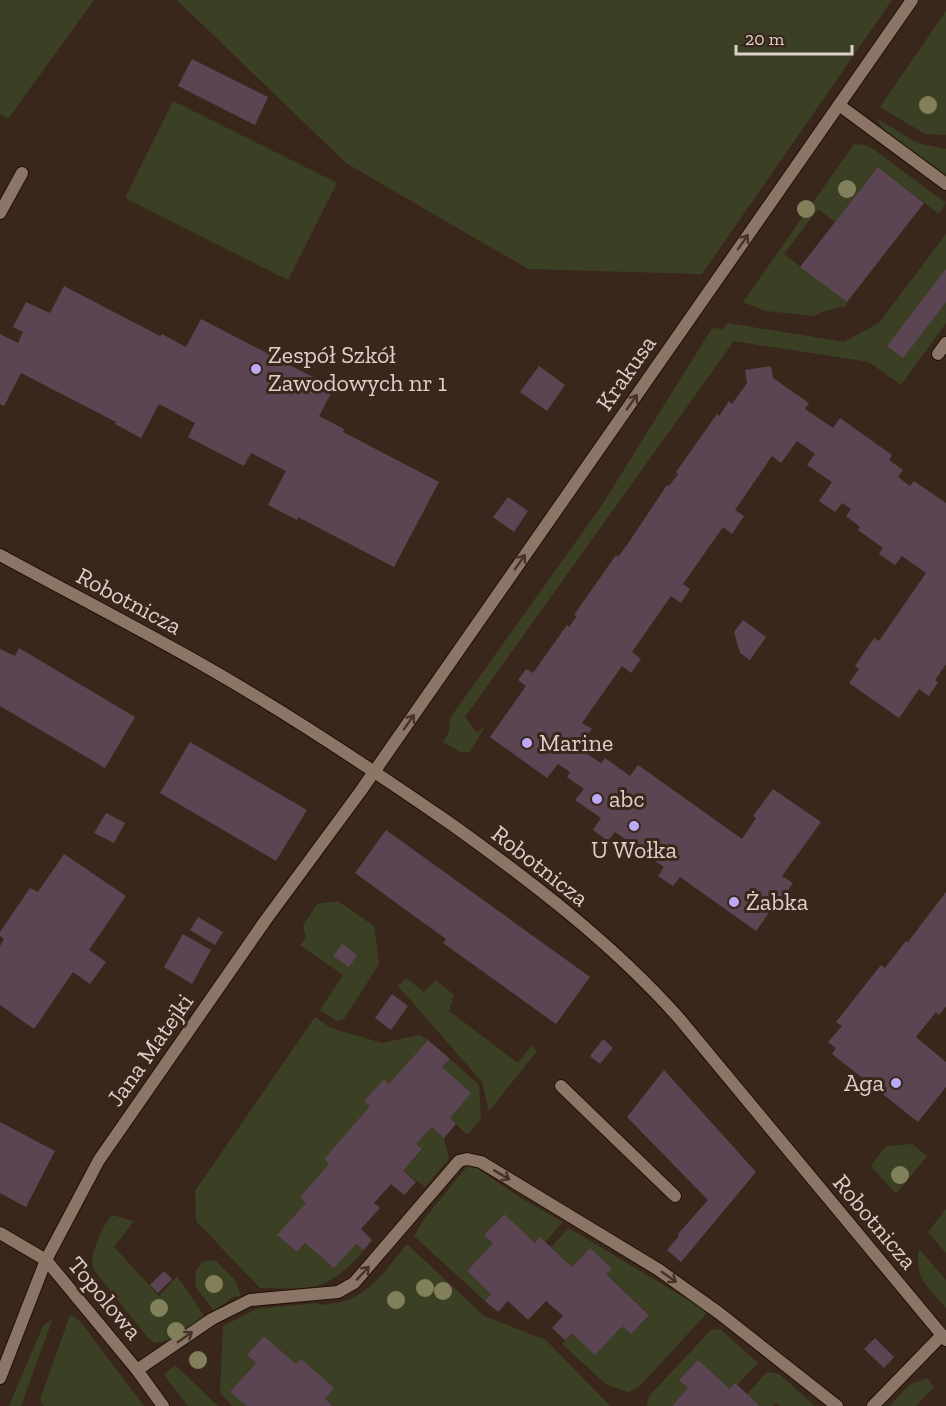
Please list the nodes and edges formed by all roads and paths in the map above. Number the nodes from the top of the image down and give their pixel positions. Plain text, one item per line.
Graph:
1 (912, 0) edge
2 (839, 105) junction
3 (22, 173) dead end
4 (946, 184) edge
5 (0, 213) edge
6 (946, 343) edge
7 (938, 354) dead end
8 (0, 555) edge
9 (375, 770) junction
10 (561, 1086) dead end
11 (675, 1196) dead end
12 (0, 1233) edge
13 (46, 1260) junction
14 (944, 1337) edge
15 (137, 1370) junction
16 (0, 1378) edge
17 (872, 1405) edge
18 (163, 1406) edge
19 (837, 1406) edge

1 - 2 street, Krakusa
2 - 4 street
9 -> 2 street, Krakusa
3 - 5 street
6 - 7 street
8 - 9 street, Robotnicza
9 - 13 street, Jana Matejki
9 - 14 street, Robotnicza
10 - 11 street
12 - 13 street, Topolowa
13 - 15 street, Topolowa
13 - 16 street, Jana Matejki
14 - 17 street
15 - 18 street, Topolowa
15 -> 19 street

